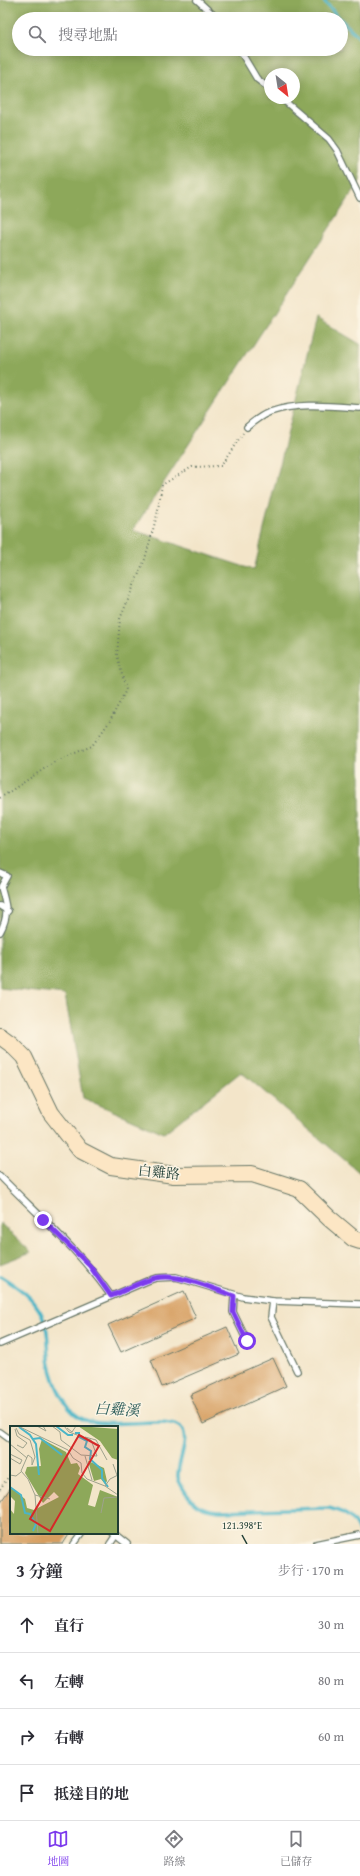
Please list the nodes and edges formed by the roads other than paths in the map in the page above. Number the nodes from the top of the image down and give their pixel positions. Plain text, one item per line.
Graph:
1 (197, 0) edge
2 (202, 0) edge
3 (205, 7) junction
4 (210, 12) edge
5 (243, 56) edge
6 (264, 84) edge
7 (288, 104) edge
8 (360, 198) edge
9 (360, 408) edge
10 (247, 427) road end
11 (0, 873) edge
12 (0, 906) edge
13 (8, 910) junction
14 (0, 932) edge
15 (0, 1036) edge
16 (0, 1176) edge
17 (360, 1241) edge
18 (111, 1296) junction
19 (234, 1296) junction
20 (273, 1301) junction
21 (360, 1304) edge
22 (247, 1341) dead end
23 (0, 1344) edge
24 (297, 1371) dead end
25 (0, 1432) edge
26 (10, 1439) edge
27 (81, 1534) edge
28 (114, 1534) edge
29 (360, 1535) edge
30 (74, 1544) edge
31 (110, 1544) edge
32 (127, 1544) edge
33 (316, 1544) edge

1 - 3 lane
2 - 3 lane
3 - 4 lane
5 - 6 lane
7 - 8 lane
9 - 10 lane
11 - 13 lane
12 - 13 lane
13 - 14 lane
15 - 17 street, 白雞路
16 - 18 lane
18 - 19 lane
18 - 23 lane
19 - 20 lane
19 - 22 lane
20 - 21 lane
20 - 24 lane
25 - 26 lane
27 - 30 lane
28 - 31 lane
28 - 32 lane
29 - 33 lane

